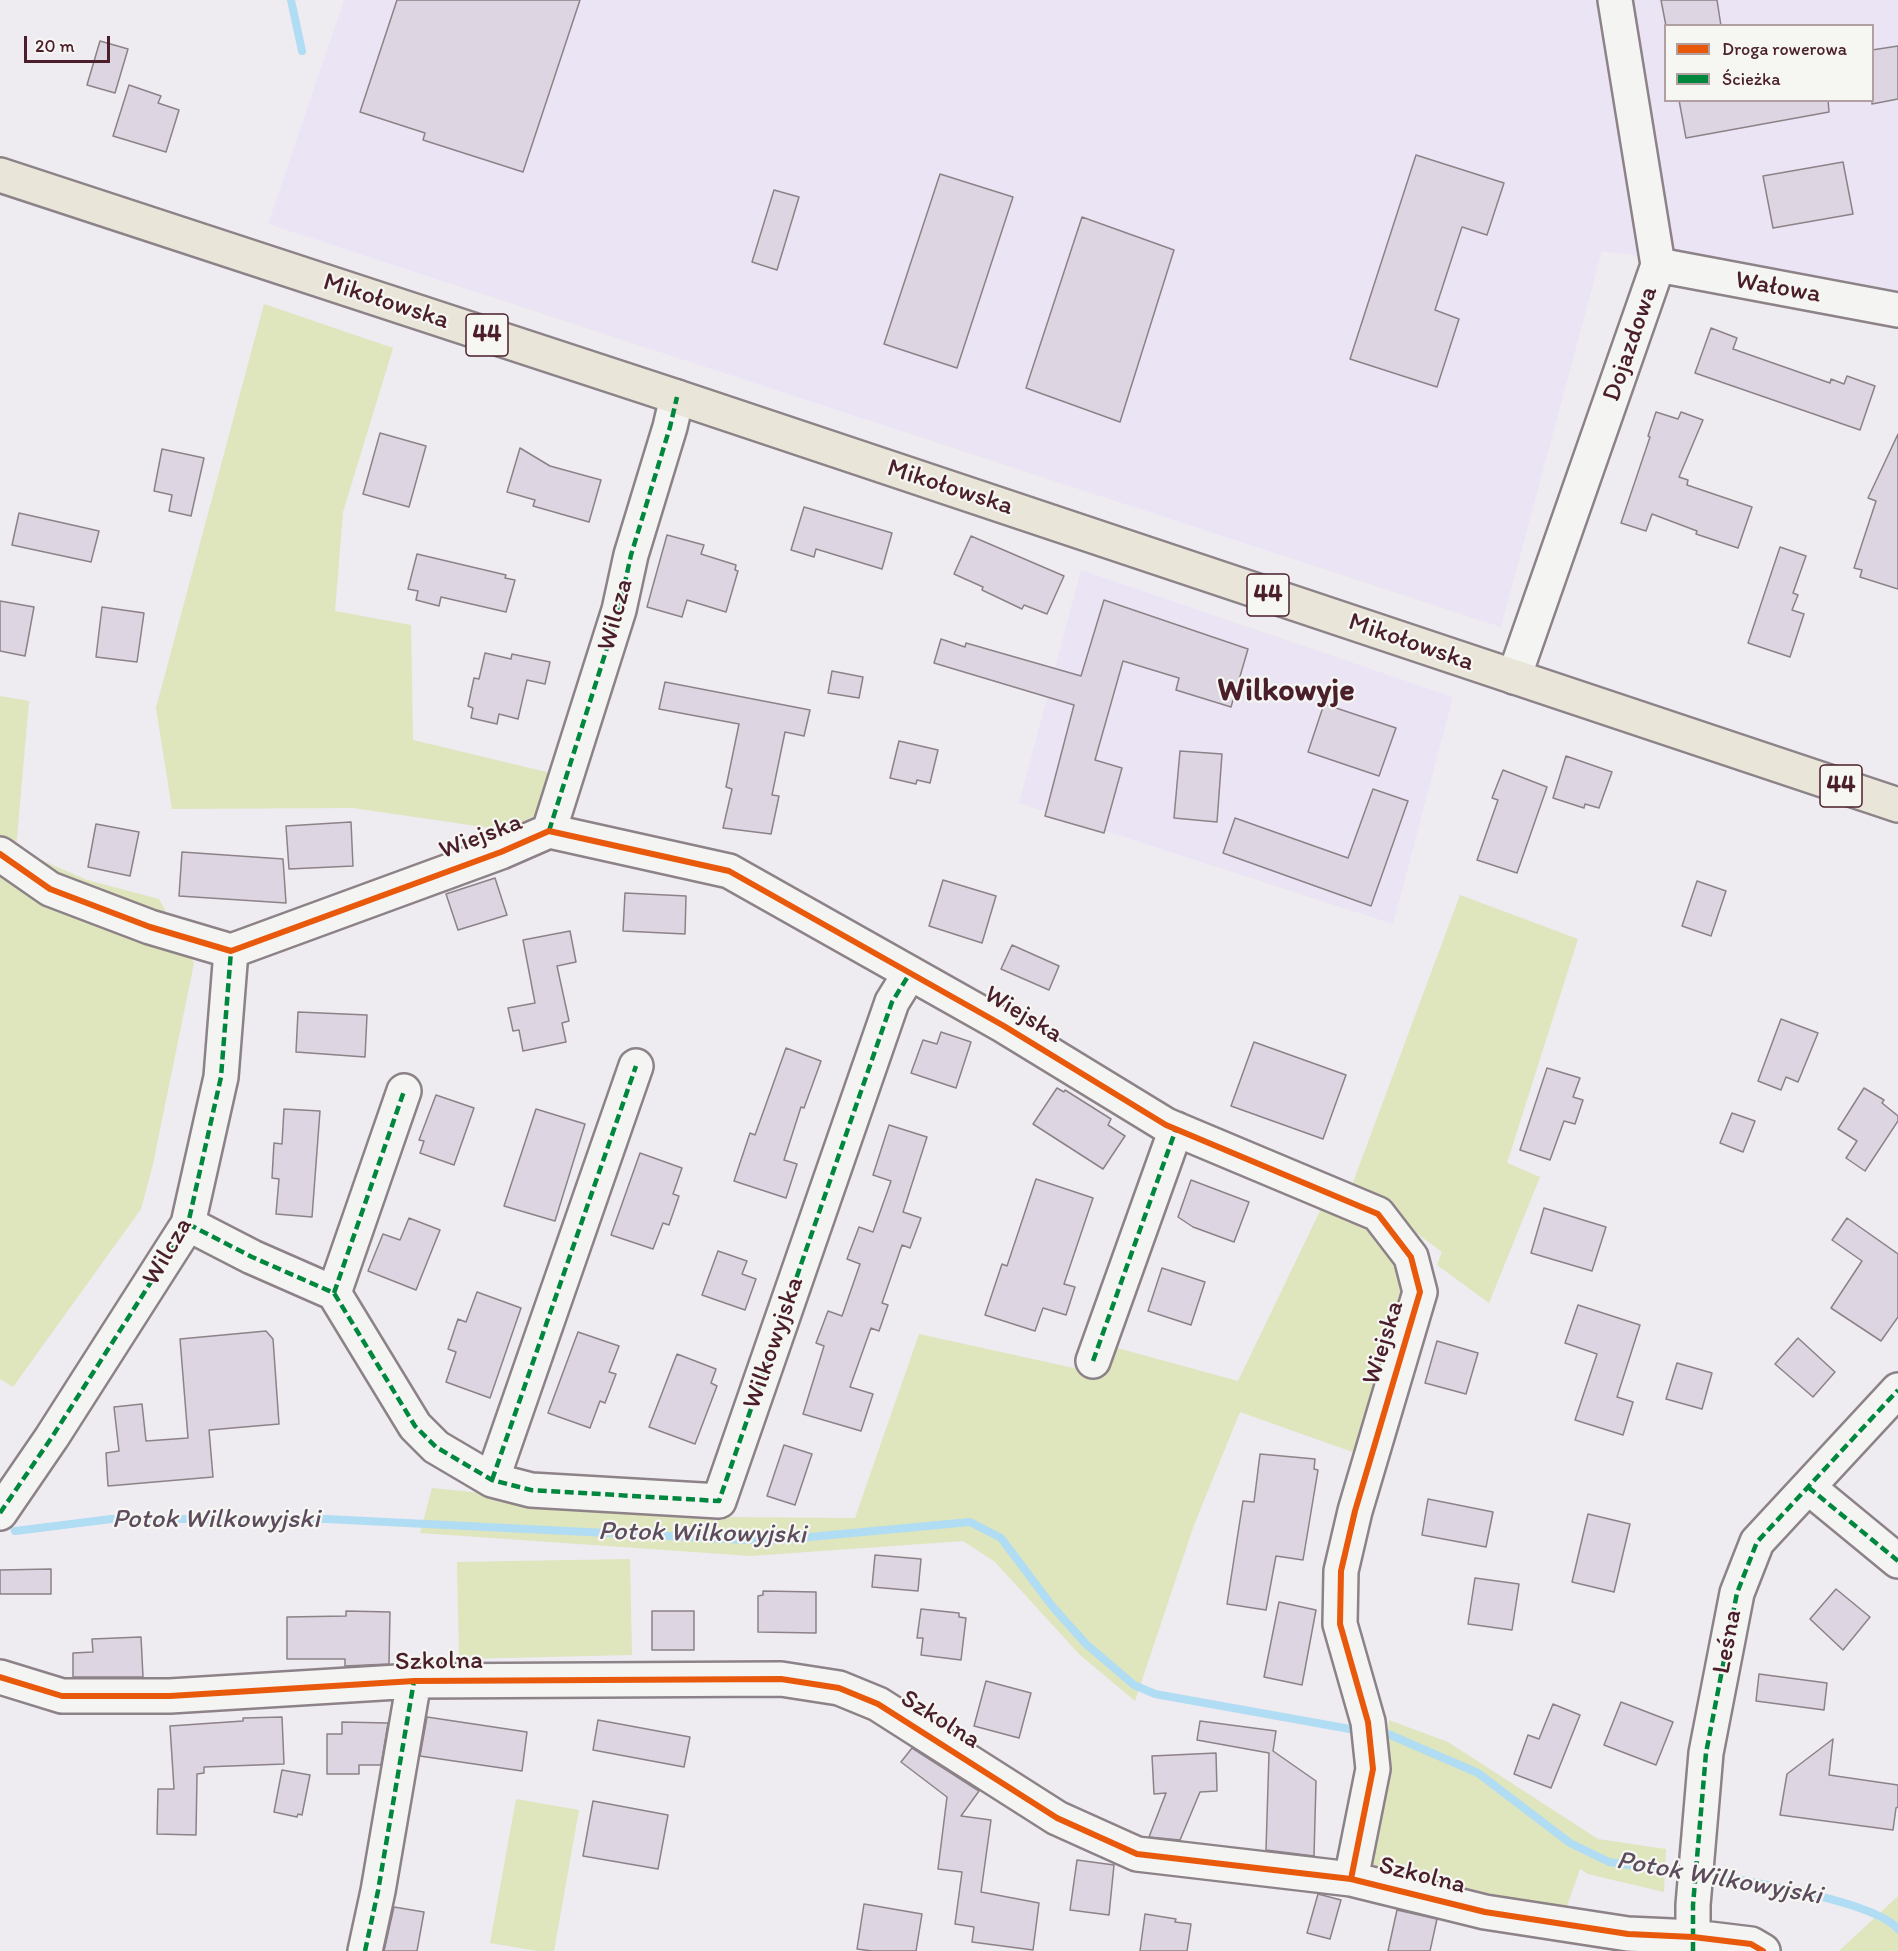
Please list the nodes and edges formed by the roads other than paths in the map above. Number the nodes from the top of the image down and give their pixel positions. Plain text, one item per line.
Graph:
1 (1615, 0) edge
2 (0, 175) edge
3 (1658, 266) junction
4 (1898, 310) edge
5 (677, 397) junction
6 (1514, 677) junction
7 (1898, 805) edge
8 (549, 831) junction
9 (0, 854) edge
10 (231, 951) junction
11 (910, 973) junction
12 (636, 1066) dead end
13 (404, 1090) dead end
14 (1176, 1129) junction
15 (188, 1224) junction
16 (334, 1293) junction
17 (1093, 1362) dead end
18 (1898, 1390) edge
19 (492, 1480) junction
20 (1808, 1487) junction
21 (0, 1513) edge
22 (1898, 1561) edge
23 (0, 1677) edge
24 (414, 1681) junction
25 (1352, 1878) junction
26 (1693, 1944) edge
27 (365, 1951) edge
28 (1763, 1951) edge

1 - 3 street, Dojazdowa
2 - 5 main road, Mikołowska / 44
3 - 4 street, Wałowa
3 - 6 street, Dojazdowa
5 - 6 main road, Mikołowska / 44
5 - 8 street, Wilcza
6 - 7 main road, Mikołowska / 44
8 - 10 street, Wiejska
8 - 11 street, Wiejska
9 - 10 street
10 - 15 street, Wilcza
11 - 14 street, Wiejska
11 - 19 street, Wilkowyjska
12 - 19 street
13 - 16 street
14 - 17 street
14 - 25 street, Wiejska
15 - 16 street
15 - 21 street, Wilcza
16 - 19 street, Wilkowyjska
18 - 20 street, Leśna
20 - 22 street
20 - 26 street, Leśna
23 - 24 street, Szkolna
24 - 25 street, Szkolna
24 - 27 street
25 - 26 street, Szkolna
26 - 28 street, Szkolna

